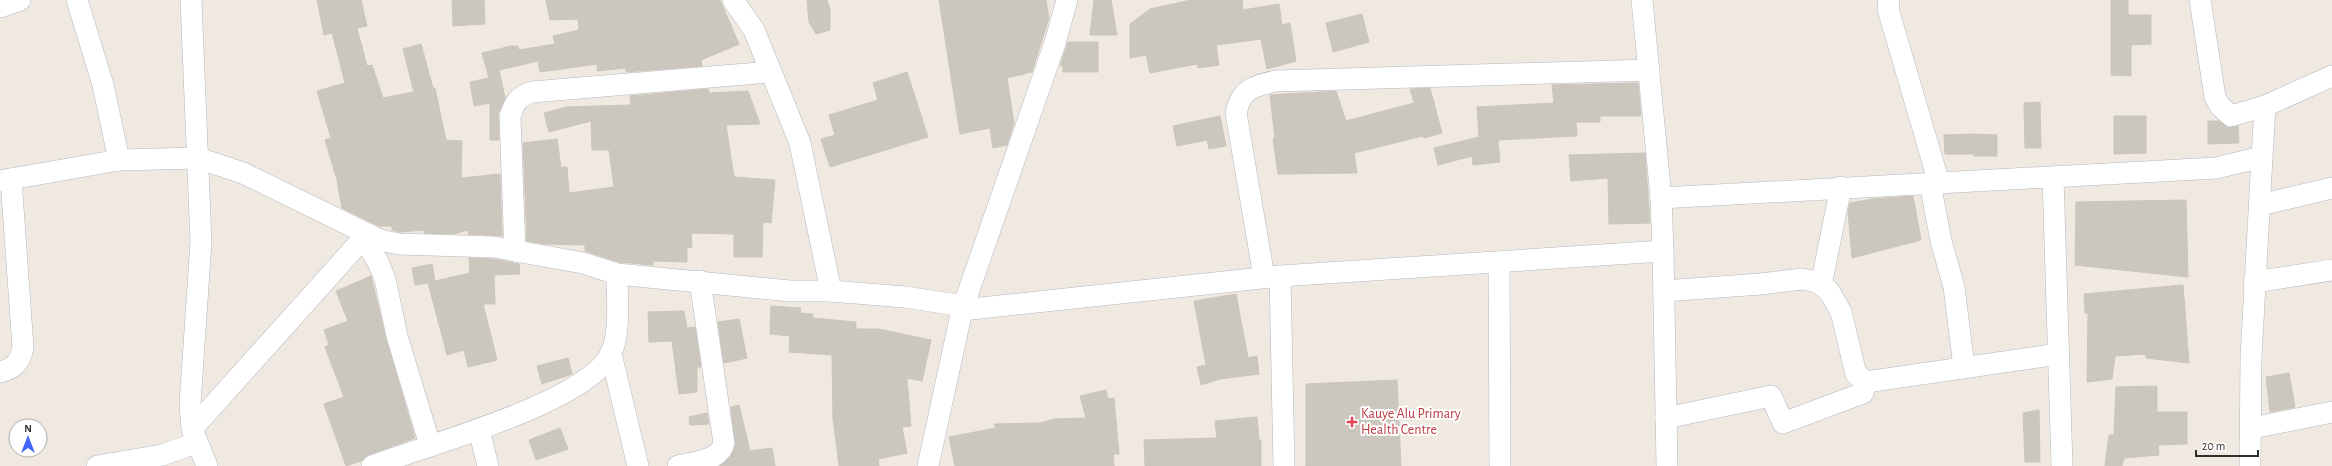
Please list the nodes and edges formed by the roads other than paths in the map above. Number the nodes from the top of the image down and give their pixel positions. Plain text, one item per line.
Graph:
1 (20, 0) edge
2 (77, 0) edge
3 (190, 0) edge
4 (734, 0) edge
5 (1067, 0) edge
6 (1642, 0) edge
7 (1889, 0) edge
8 (2200, 0) edge
9 (0, 7) edge
10 (1648, 70) junction
11 (771, 72) junction
12 (2332, 76) edge
13 (2265, 106) junction
14 (2262, 157) junction
15 (198, 158) junction
16 (119, 160) junction
17 (2052, 177) junction
18 (5, 180) edge
19 (1935, 183) junction
20 (1841, 187) junction
21 (2332, 188) edge
22 (1661, 198) junction
23 (2260, 205) junction
24 (365, 237) junction
25 (515, 251) junction
26 (1663, 251) junction
27 (1499, 262) junction
28 (2332, 270) edge
29 (617, 274) junction
30 (1272, 277) junction
31 (700, 281) junction
32 (2254, 282) junction
33 (1821, 285) junction
34 (1664, 290) junction
35 (831, 291) junction
36 (962, 310) junction
37 (611, 354) junction
38 (2059, 354) junction
39 (1964, 367) junction
40 (0, 372) edge
41 (1866, 382) junction
42 (2332, 412) edge
43 (1666, 418) junction
44 (2252, 428) junction
45 (479, 430) junction
46 (194, 436) junction
47 (430, 446) junction
48 (97, 466) edge
49 (207, 466) edge
50 (372, 466) edge
51 (488, 466) edge
52 (638, 466) edge
53 (679, 466) edge
54 (928, 466) edge
55 (1284, 466) edge
56 (1500, 466) edge
57 (1667, 466) edge
58 (2062, 466) edge
59 (2250, 466) edge

1 - 9 street
2 - 16 street
3 - 15 street
4 - 11 street
5 - 36 street
6 - 10 street
7 - 19 street
8 - 13 street
10 - 22 street
10 - 30 street
11 - 25 street
11 - 35 street
12 - 13 street
13 - 14 street
14 - 17 street
14 - 23 street
15 - 16 street
15 - 24 street
15 - 46 street
16 - 18 street
17 - 19 street
17 - 38 street
18 - 40 street
19 - 20 street
19 - 39 street
20 - 22 street
20 - 33 street
21 - 23 street
22 - 26 street
23 - 32 street
24 - 25 street
24 - 46 street
24 - 47 street
25 - 29 street
26 - 27 street
26 - 34 street
27 - 30 street
27 - 56 street
28 - 32 street
29 - 31 street
29 - 37 street
30 - 36 street
30 - 55 street
31 - 35 street
31 - 53 street
32 - 44 street
33 - 34 street
33 - 41 street
34 - 43 street
35 - 36 street
36 - 54 street
37 - 45 street
37 - 52 street
38 - 39 street
38 - 58 street
39 - 41 street
41 - 43 street
42 - 44 street
43 - 57 street
44 - 59 street
45 - 47 street
45 - 51 street
46 - 48 street
46 - 49 street
47 - 50 street

